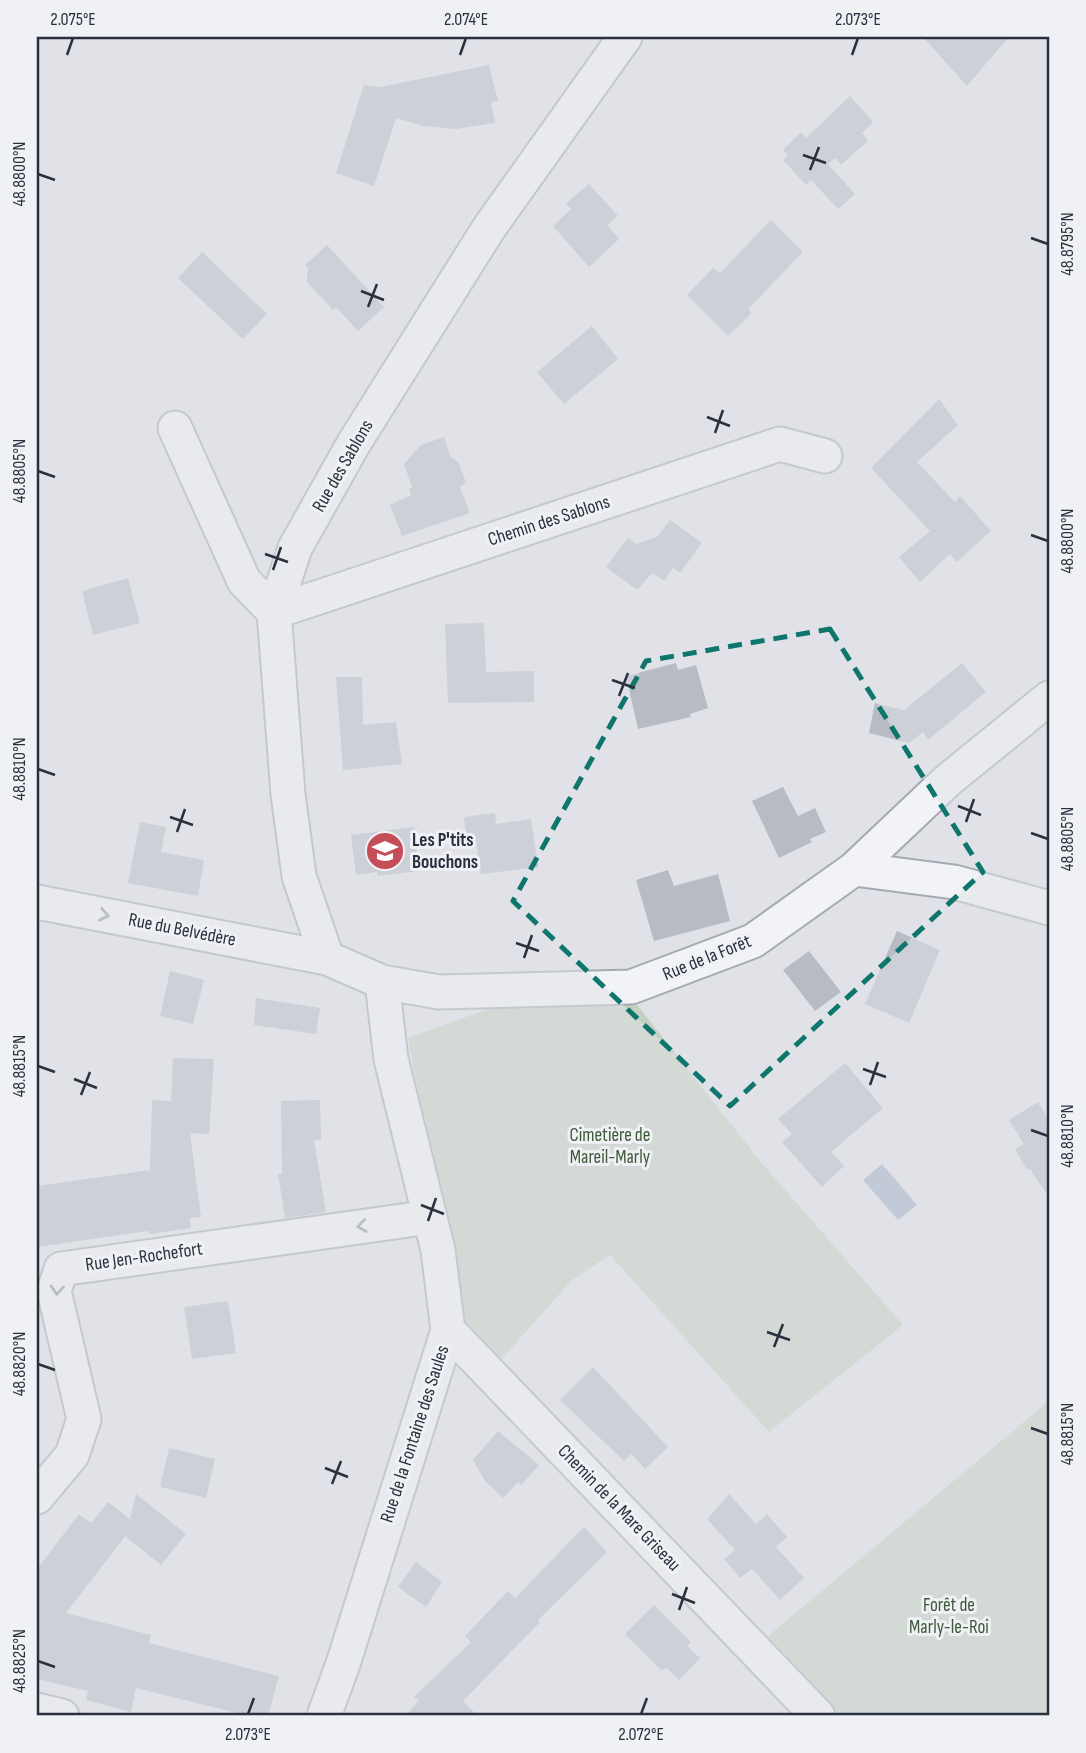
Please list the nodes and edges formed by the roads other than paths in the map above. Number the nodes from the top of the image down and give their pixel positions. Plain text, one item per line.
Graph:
1 (625, 37) edge
2 (175, 428) dead end
3 (825, 456) dead end
4 (274, 612) junction
5 (1049, 698) edge
6 (854, 869) junction
7 (37, 902) edge
8 (1049, 908) edge
9 (327, 958) junction
10 (382, 982) junction
11 (430, 1217) junction
12 (448, 1330) junction
13 (37, 1497) edge
14 (37, 1710) edge
15 (62, 1716) edge
16 (324, 1716) edge
17 (818, 1716) edge

1 - 4 street, Rue des Sablons
2 - 4 street
3 - 4 street, Chemin des Sablons
4 - 9 street, Rue des Sablons
5 - 6 street, Rue de la Forêt
6 - 8 street
6 - 10 street, Rue de la Forêt
7 -> 9 street, Rue du Belvédère
9 - 10 street, Rue de la Forêt
10 - 11 street, Rue de la Fontaine des Saules
11 - 12 street, Rue de la Fontaine des Saules
11 -> 13 street, Rue Jen-Rochefort
12 - 16 street, Rue de la Fontaine des Saules
12 - 17 street, Chemin de la Mare Griseau
14 - 15 street

